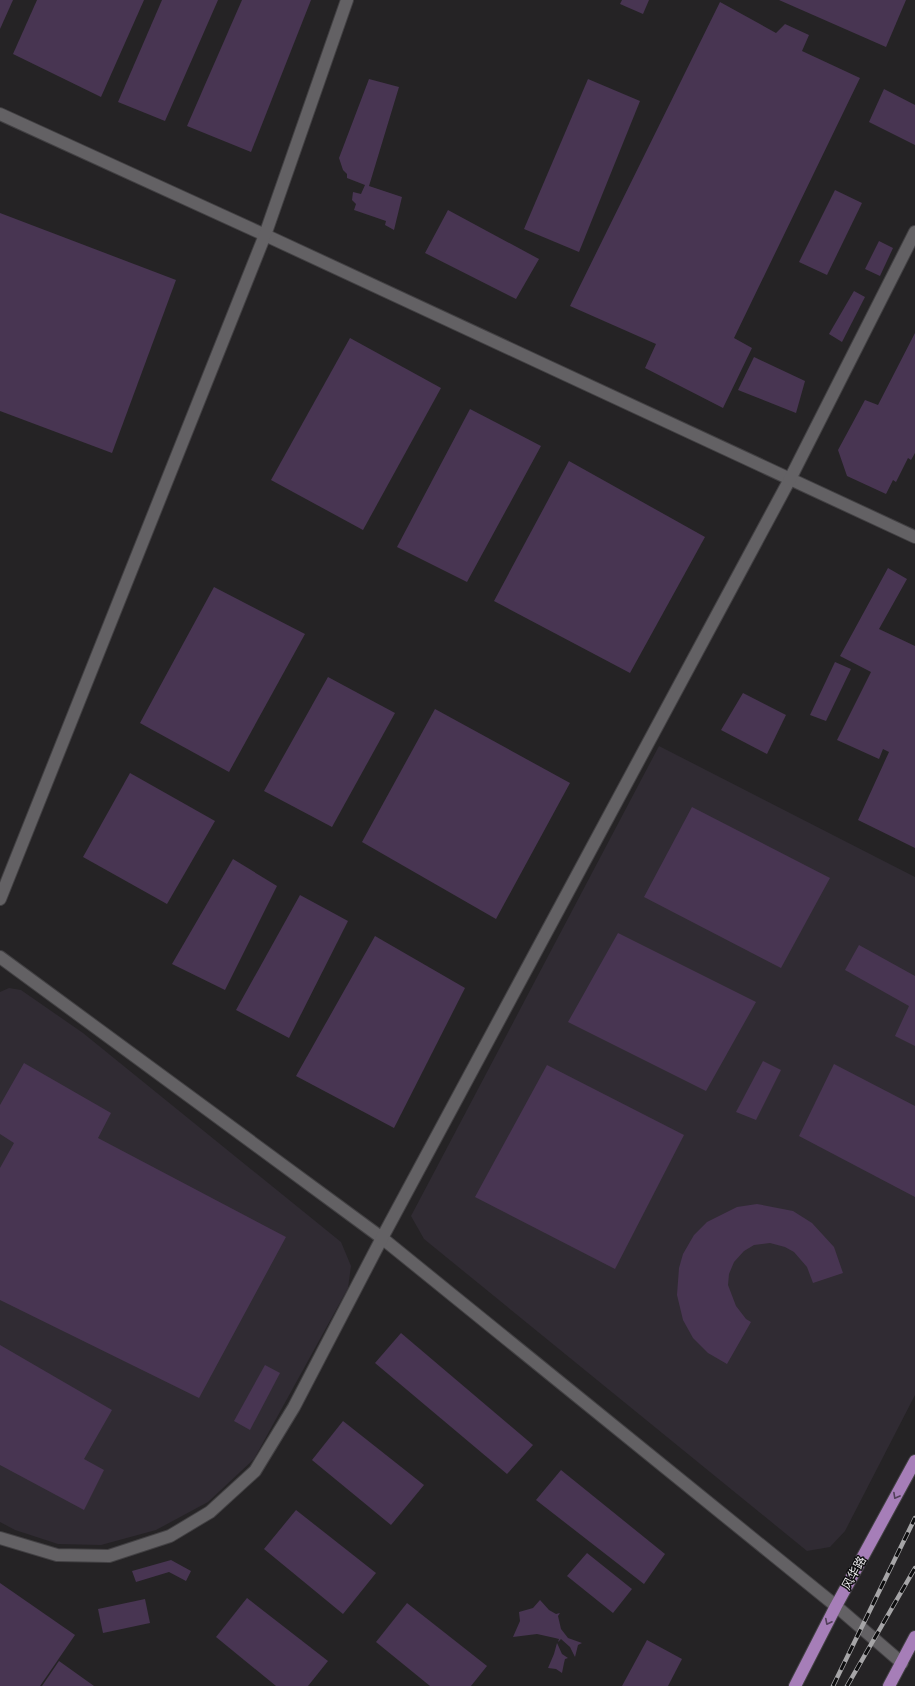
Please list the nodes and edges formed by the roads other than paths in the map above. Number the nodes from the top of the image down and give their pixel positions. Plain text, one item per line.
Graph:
1 (347, 0) edge
2 (0, 114) edge
3 (915, 232) edge
4 (265, 235) junction
5 (790, 479) junction
6 (915, 537) edge
7 (0, 899) edge
8 (0, 957) edge
9 (382, 1238) junction
10 (915, 1461) edge
11 (0, 1538) edge
12 (836, 1606) junction
13 (915, 1638) edge
14 (902, 1663) junction
15 (795, 1686) edge
16 (889, 1686) edge

1 - 4 street
2 - 4 street
3 - 5 street
4 - 5 street
4 - 7 street
5 - 6 street
5 - 9 street
8 - 9 street
9 - 11 street
9 - 12 street
10 -> 12 main road, 风华路
12 - 14 street
12 -> 15 main road, 风华路
13 - 14 main road
14 - 16 main road

